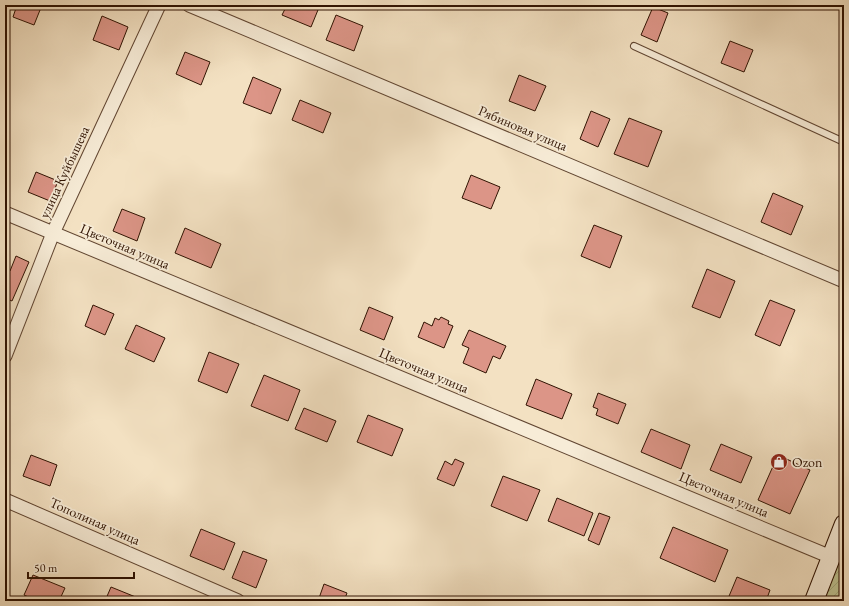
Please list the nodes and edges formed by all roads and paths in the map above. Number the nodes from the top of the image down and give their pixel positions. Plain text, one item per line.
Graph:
1 (159, 5) edge
2 (189, 5) edge
3 (634, 46) dead end
4 (844, 142) edge
5 (5, 213) edge
6 (53, 233) junction
7 (844, 280) edge
8 (5, 356) edge
9 (5, 500) edge
10 (844, 524) edge
11 (831, 557) junction
12 (238, 601) edge
13 (814, 601) edge

1 - 6 street, улица Куйбышева
2 - 7 street, Рябиновая улица
3 - 4 lane
5 - 6 street, Цветочная улица
6 - 8 street, улица Куйбышева
6 - 11 street, Цветочная улица
9 - 12 street, Тополиная улица
10 - 11 main road
11 - 13 main road

